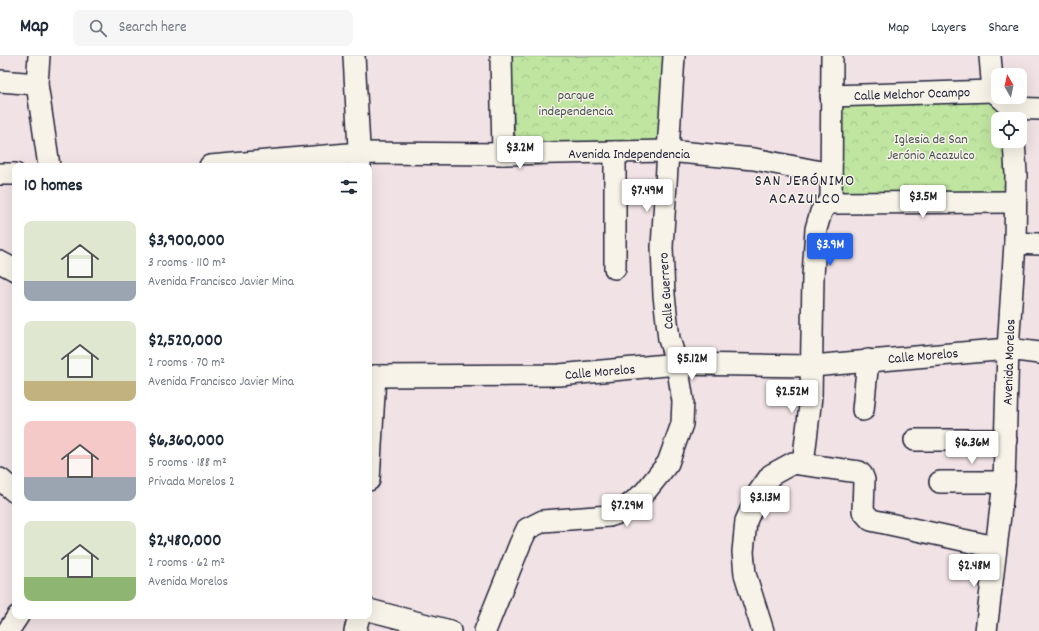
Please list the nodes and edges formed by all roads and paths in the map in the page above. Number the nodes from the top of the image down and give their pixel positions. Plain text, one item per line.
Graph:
1 (39, 56) edge
2 (354, 56) edge
3 (501, 56) edge
4 (674, 56) edge
5 (832, 56) edge
6 (990, 56) edge
7 (993, 68) edge
8 (0, 81) edge
9 (37, 84) junction
10 (831, 94) junction
11 (991, 101) edge
12 (1012, 104) edge
13 (1039, 110) edge
14 (1014, 148) edge
15 (668, 151) junction
16 (615, 152) junction
17 (503, 154) junction
18 (360, 159) edge
19 (49, 163) edge
20 (274, 163) edge
21 (0, 174) edge
22 (12, 174) edge
23 (831, 174) junction
24 (1016, 202) junction
25 (831, 203) junction
26 (1015, 244) junction
27 (1039, 244) edge
28 (0, 262) edge
29 (12, 268) edge
30 (615, 268) dead end
31 (1008, 349) junction
32 (1039, 353) edge
33 (868, 360) junction
34 (677, 364) junction
35 (812, 366) junction
36 (372, 374) edge
37 (863, 410) dead end
38 (915, 440) dead end
39 (1006, 440) junction
40 (803, 464) junction
41 (0, 479) edge
42 (940, 482) dead end
43 (1004, 482) junction
44 (12, 489) edge
45 (995, 547) junction
46 (372, 611) edge
47 (16, 619) edge
48 (358, 619) edge
49 (8, 631) edge
50 (355, 631) edge
51 (450, 631) edge
52 (485, 631) edge
53 (763, 631) edge
54 (986, 631) edge

1 - 9 street
2 - 18 street
3 - 17 street
4 - 15 street, Calle Guerrero
5 - 10 street
6 - 7 street
8 - 9 street
9 - 19 street
10 - 11 street, Calle Melchor Ocampo
10 - 23 street
12 - 13 street, Calle Melchor Ocampo
14 - 24 street, Avenida Morelos
15 - 16 street, Avenida Independencia
15 - 23 street, Avenida Independencia
15 - 34 street, Calle Guerrero
16 - 17 street, Avenida Independencia
16 - 30 street
17 - 18 street, Avenida Independencia
18 - 20 street, Avenida Independencia
21 - 22 street
23 - 25 street
24 - 25 street
24 - 26 street, Avenida Morelos
25 - 35 street
26 - 27 street
26 - 31 street, Avenida Morelos
28 - 29 street
31 - 32 street, Calle Morelos
31 - 33 street, Calle Morelos
31 - 39 street, Avenida Morelos
33 - 35 street, Calle Morelos
33 - 37 street
34 - 35 street, Calle Morelos
34 - 36 street, Calle Morelos
34 - 52 street, Calle Guerrero
35 - 40 street
38 - 39 street
39 - 43 street, Avenida Morelos
40 - 45 street
40 - 53 street
41 - 44 street
42 - 43 street
43 - 45 street, Avenida Morelos
45 - 54 street, Avenida Morelos
46 - 51 street
47 - 49 street
48 - 50 street

